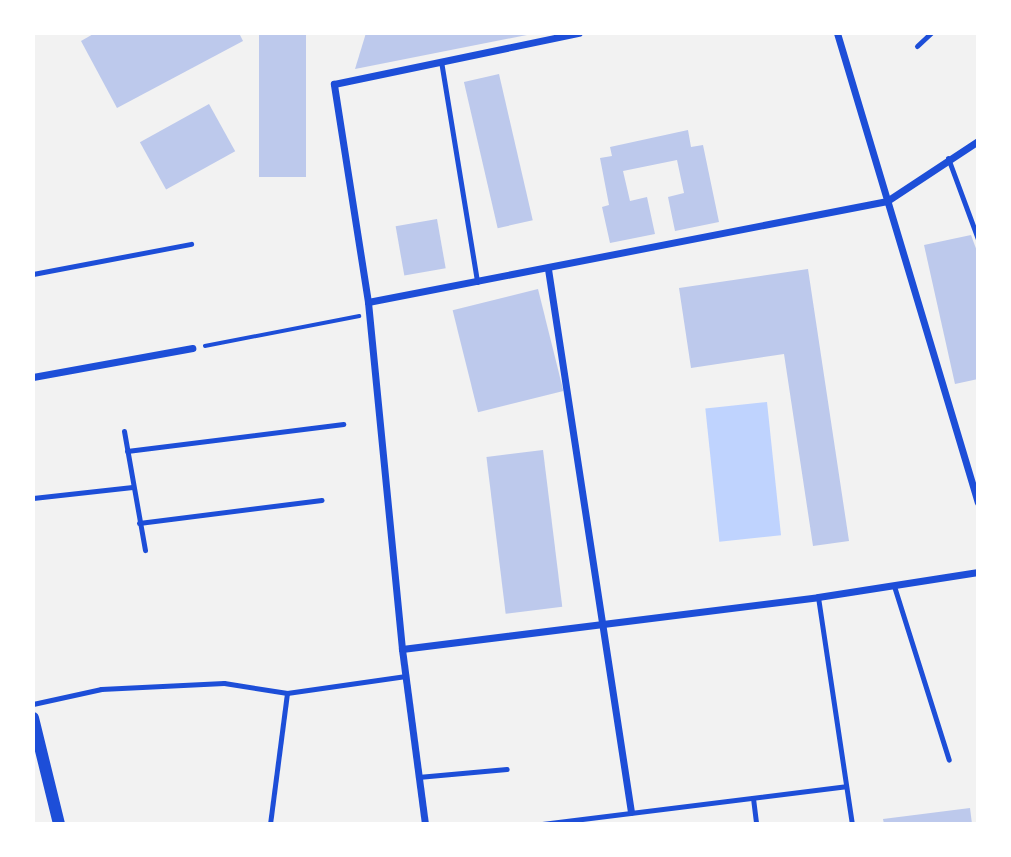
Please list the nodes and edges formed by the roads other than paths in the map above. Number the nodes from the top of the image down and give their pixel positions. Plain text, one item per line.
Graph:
1 (579, 33) edge
2 (837, 33) edge
3 (931, 33) edge
4 (917, 46) dead end
5 (441, 61) junction
6 (978, 141) edge
7 (948, 158) junction
8 (887, 201) junction
9 (978, 239) edge
10 (191, 244) dead end
11 (548, 269) junction
12 (33, 274) edge
13 (477, 282) junction
14 (368, 302) junction
15 (192, 348) road end
16 (33, 377) edge
17 (342, 424) dead end
18 (124, 431) dead end
19 (127, 451) junction
20 (132, 487) junction
21 (33, 498) edge
22 (322, 500) dead end
23 (978, 502) edge
24 (139, 523) junction
25 (145, 550) dead end
26 (978, 572) edge
27 (894, 586) junction
28 (818, 597) junction
29 (604, 625) junction
30 (402, 649) junction
31 (406, 676) junction
32 (287, 693) junction
33 (33, 704) edge
34 (33, 718) edge
35 (949, 760) dead end
36 (507, 769) dead end
37 (418, 777) junction
38 (846, 786) junction
39 (753, 797) junction
40 (631, 812) junction
41 (59, 824) edge
42 (270, 824) edge
43 (425, 824) edge
44 (542, 824) edge
45 (756, 824) edge
46 (852, 824) edge

1 - 5 street
2 - 8 street
3 - 4 lane
5 - 13 lane
5 - 14 street
6 - 7 street
7 - 8 street
7 - 9 lane
8 - 11 street
8 - 23 street
10 - 12 lane
11 - 13 street
11 - 29 street
13 - 14 street
14 - 30 street
15 - 16 street
17 - 19 lane
18 - 19 lane
19 - 20 lane
20 - 21 lane
20 - 24 lane
22 - 24 lane
24 - 25 lane
26 - 27 street
27 - 28 street
27 - 35 lane
28 - 29 street
28 - 38 lane
29 - 30 street
29 - 40 street
30 - 31 street
31 - 32 lane
31 - 37 street
32 - 33 lane
32 - 42 lane
34 - 41 street
36 - 37 lane
37 - 43 street
38 - 39 lane
38 - 46 lane
39 - 40 lane
39 - 45 lane
40 - 44 lane

